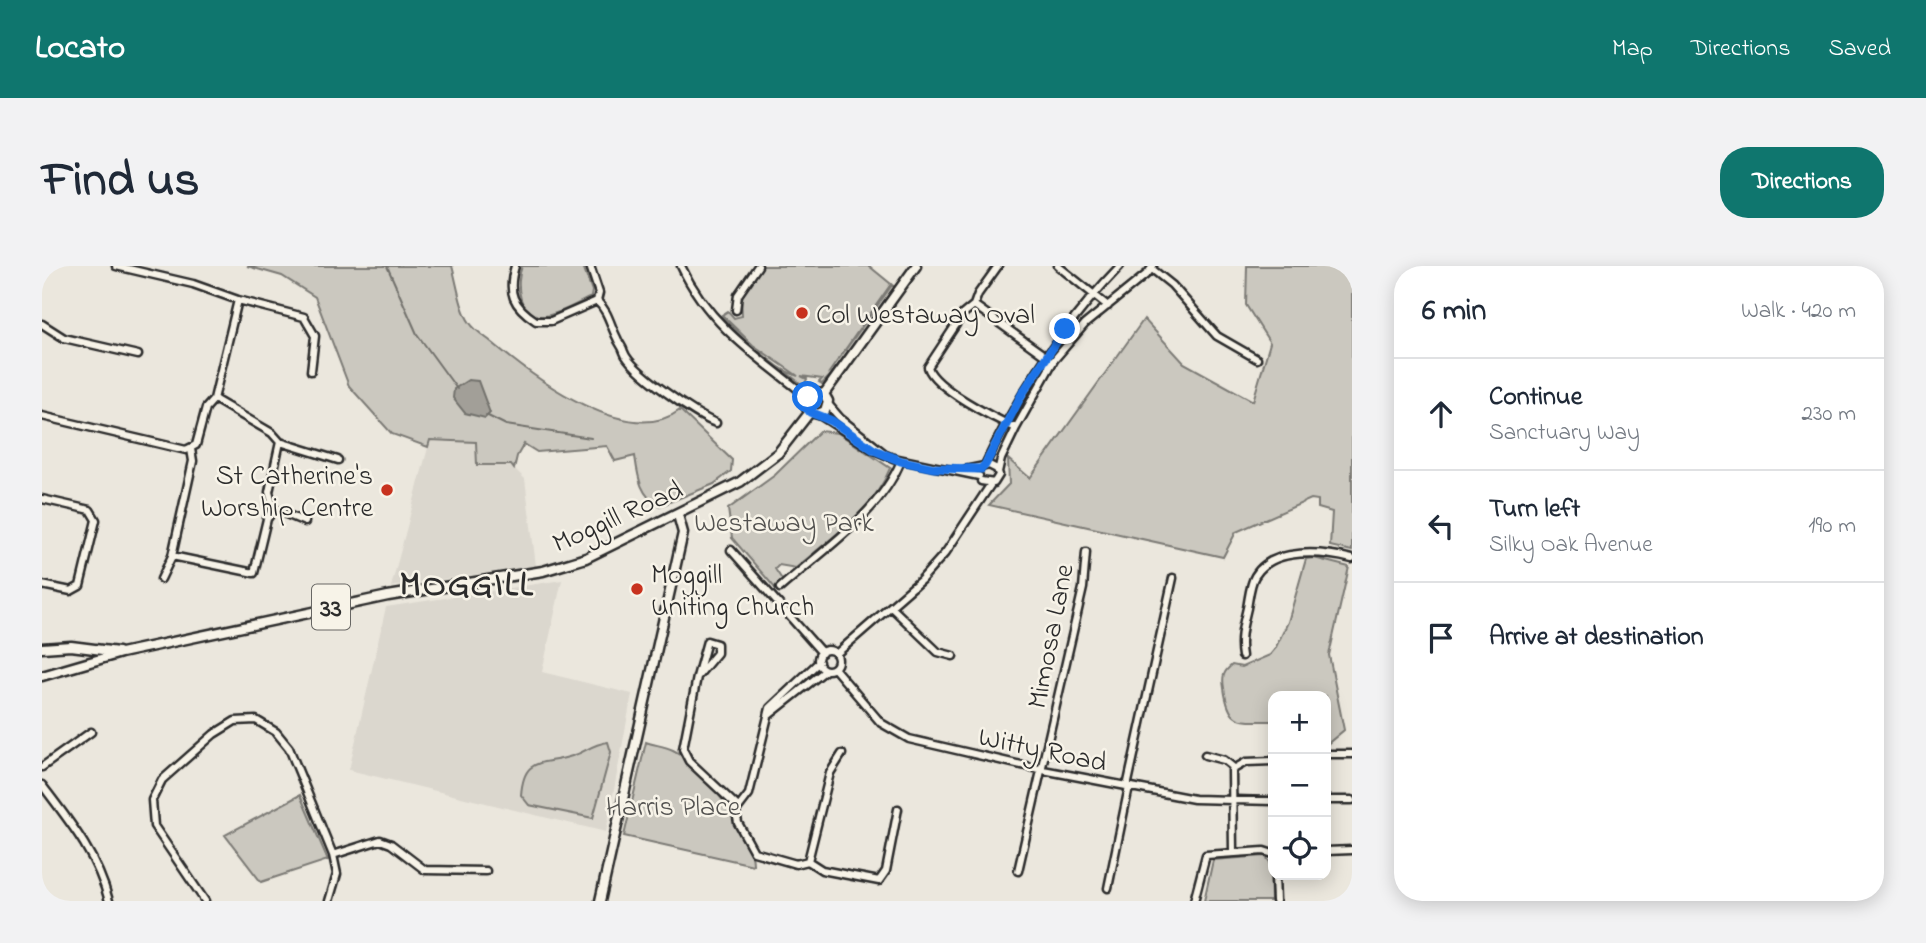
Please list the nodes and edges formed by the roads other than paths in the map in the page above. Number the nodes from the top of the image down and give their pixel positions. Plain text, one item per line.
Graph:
1 (47, 266) edge
2 (116, 266) edge
3 (515, 266) edge
4 (600, 266) edge
5 (681, 266) edge
6 (758, 266) edge
7 (916, 266) edge
8 (998, 266) edge
9 (1058, 266) edge
10 (1121, 266) edge
11 (591, 268) edge
12 (1152, 268) edge
13 (42, 274) edge
14 (1093, 294) junction
15 (238, 300) junction
16 (597, 302) junction
17 (974, 305) junction
18 (1108, 306) junction
19 (736, 310) dead end
20 (42, 324) edge
21 (138, 355) dead end
22 (1046, 356) junction
23 (1257, 359) dead end
24 (1049, 369) junction
25 (311, 371) dead end
26 (824, 394) junction
27 (808, 397) junction
28 (214, 399) junction
29 (828, 404) junction
30 (814, 413) junction
31 (42, 415) edge
32 (716, 423) dead end
33 (1005, 423) junction
34 (1016, 428) junction
35 (280, 442) junction
36 (191, 449) junction
37 (885, 454) junction
38 (338, 460) dead end
39 (901, 461) junction
40 (998, 472) junction
41 (982, 473) junction
42 (991, 484) junction
43 (42, 499) edge
44 (976, 506) junction
45 (274, 509) junction
46 (678, 515) junction
47 (306, 522) dead end
48 (731, 550) dead end
49 (1086, 552) dead end
50 (172, 556) junction
51 (1352, 559) edge
52 (1173, 578) dead end
53 (161, 579) dead end
54 (42, 584) edge
55 (780, 588) dead end
56 (891, 607) junction
57 (63, 646) junction
58 (42, 648) edge
59 (121, 653) junction
60 (822, 653) junction
61 (836, 654) junction
62 (953, 656) dead end
63 (1242, 656) dead end
64 (818, 662) junction
65 (75, 665) junction
66 (834, 668) junction
67 (826, 670) junction
68 (42, 676) edge
69 (697, 677) junction
70 (766, 718) junction
71 (91, 732) dead end
72 (842, 754) dead end
73 (1331, 754) edge
74 (1352, 754) edge
75 (1205, 755) dead end
76 (1268, 761) edge
77 (42, 767) edge
78 (1234, 768) junction
79 (1043, 770) junction
80 (42, 785) edge
81 (1128, 787) junction
82 (1331, 800) edge
83 (1352, 800) edge
84 (1268, 801) edge
85 (1232, 802) junction
86 (738, 807) junction
87 (898, 810) dead end
88 (1352, 850) edge
89 (1331, 851) edge
90 (1233, 852) junction
91 (1268, 854) edge
92 (333, 855) junction
93 (808, 861) junction
94 (486, 871) dead end
95 (1018, 872) dead end
96 (1275, 880) edge
97 (1108, 888) dead end
98 (109, 901) edge
99 (205, 901) edge
100 (329, 901) edge
101 (600, 901) edge
102 (1194, 901) edge
103 (1276, 901) edge

1 - 13 street
2 - 15 street
3 - 16 street
4 - 11 street
5 - 27 street
6 - 19 street
7 - 26 main road
8 - 17 street
9 - 14 street
10 - 14 street
11 - 16 street
12 - 18 street
12 - 23 street
14 - 18 street
14 - 22 street
15 - 25 street
15 - 28 street
16 - 32 street
17 - 22 street
17 - 33 street
18 - 24 street
20 - 21 street
22 - 24 street
22 - 33 street
24 - 34 street
26 - 27 main road
26 - 29 main road
27 - 30 main road
28 - 35 street
28 - 36 street
29 - 30 main road, 33
29 - 37 street
30 - 37 street
30 - 46 main road, Moggill Road / 33
31 - 36 street
33 - 34 street
33 - 41 street
34 - 40 street
35 - 38 street
35 - 45 street
36 - 50 street
37 - 39 street
39 - 41 street
39 - 55 street
40 - 41 street
40 - 42 street
41 - 42 street
41 - 44 street
42 - 44 street
43 - 54 street
44 - 56 street
45 - 47 street
45 - 50 street
46 - 59 main road, Moggill Road / 33
46 - 101 main road
48 - 60 street
49 - 79 street, Mimosa Lane
50 - 53 street
51 - 63 street
52 - 81 street
56 - 61 street
56 - 62 street
57 - 58 main road, Moggill Road / 33
57 - 59 main road, Moggill Road / 33
57 - 65 main road
59 - 65 main road, Moggill Road / 33
60 - 61 street
60 - 64 street
61 - 66 street
64 - 67 street
64 - 70 street
65 - 68 main road, Moggill Road / 33
66 - 67 street
66 - 79 street, Witty Road
67 - 70 street
69 - 69 street
69 - 86 street
70 - 86 street
71 - 77 street
72 - 93 street
73 - 74 street
75 - 78 street
76 - 78 street
78 - 85 street
79 - 81 street, Witty Road
79 - 95 street, Mimosa Lane
80 - 98 street
81 - 85 street, Witty Road
81 - 97 street
82 - 83 street
84 - 85 street, Witty Road
85 - 90 street
86 - 93 street
87 - 93 street
88 - 89 street
90 - 91 street
90 - 102 street
92 - 94 street
92 - 99 street
92 - 100 street
96 - 103 street

